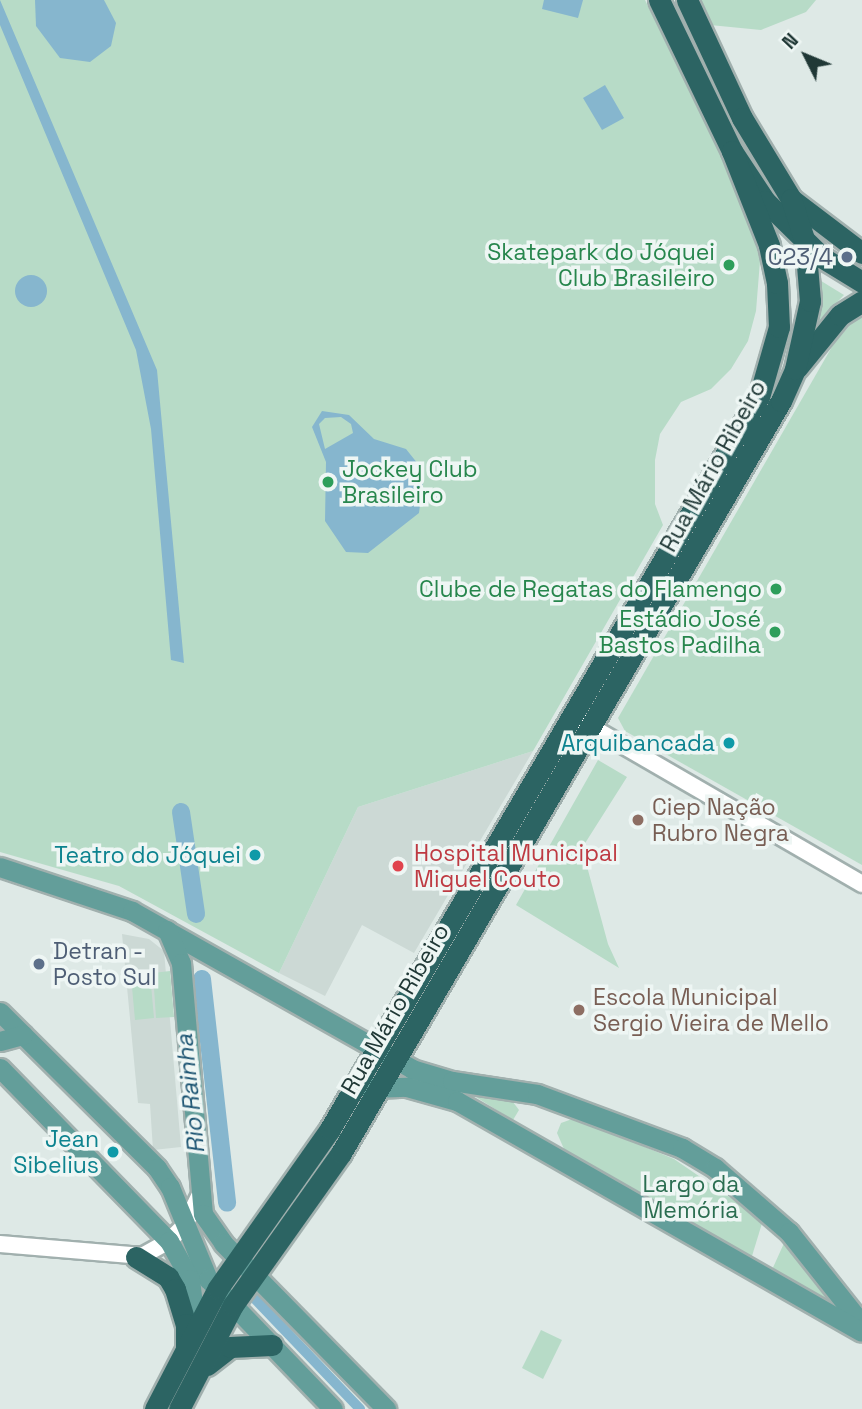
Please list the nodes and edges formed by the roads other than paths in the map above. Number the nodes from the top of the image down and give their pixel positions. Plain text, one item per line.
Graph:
1 (660, 0) edge
2 (687, 0) edge
3 (732, 151) junction
4 (791, 199) junction
5 (806, 242) junction
6 (862, 253) edge
7 (862, 282) edge
8 (862, 300) edge
9 (795, 369) junction
10 (572, 717) junction
11 (593, 727) junction
12 (0, 867) edge
13 (862, 884) edge
14 (167, 930) junction
15 (0, 1012) edge
16 (23, 1035) junction
17 (0, 1041) edge
18 (386, 1055) junction
19 (0, 1068) edge
20 (380, 1086) junction
21 (352, 1093) junction
22 (170, 1187) junction
23 (200, 1190) junction
24 (185, 1225) junction
25 (169, 1241) junction
26 (0, 1244) edge
27 (136, 1258) junction
28 (246, 1266) junction
29 (218, 1289) junction
30 (233, 1305) junction
31 (862, 1324) edge
32 (196, 1329) junction
33 (862, 1331) edge
34 (272, 1345) junction
35 (186, 1348) junction
36 (193, 1383) junction
37 (155, 1409) edge
38 (179, 1409) edge
39 (333, 1409) edge
40 (386, 1409) edge

1 - 3 highway
2 - 4 highway
3 - 5 highway
3 - 10 highway, Rua Mário Ribeiro
4 - 5 highway, Rua Mário Ribeiro
4 - 6 highway
5 - 7 highway
5 - 9 highway, Rua Mário Ribeiro
8 - 9 highway
9 - 11 highway, Rua Mário Ribeiro
10 - 11 street
10 - 18 highway, Rua Mário Ribeiro
11 - 13 street
11 - 18 highway, Rua Mário Ribeiro
12 - 14 main road
14 - 18 main road
14 - 23 main road
15 - 16 main road
16 - 17 main road
16 - 22 main road
18 - 20 highway, Rua Mário Ribeiro
18 - 21 highway, Rua Mário Ribeiro
18 - 31 main road
19 - 25 main road
20 - 21 main road
20 - 28 highway, Rua Mário Ribeiro
20 - 33 main road
21 - 28 highway, Rua Mário Ribeiro
22 - 23 main road
22 - 24 main road
23 - 24 street
23 - 28 main road
24 - 25 street
24 - 29 main road
25 - 27 street
25 - 32 main road
26 - 27 street
27 - 35 highway
28 - 29 highway, Rua Mário Ribeiro
28 - 30 highway, Rua Mário Ribeiro
28 - 40 main road
29 - 30 main road
29 - 32 highway, Rua Mário Ribeiro
30 - 34 main road
30 - 36 highway, Rua Mário Ribeiro
32 - 35 highway, Rua Mário Ribeiro
34 - 36 highway
34 - 39 main road
35 - 37 highway, Rua Mário Ribeiro
36 - 38 highway

